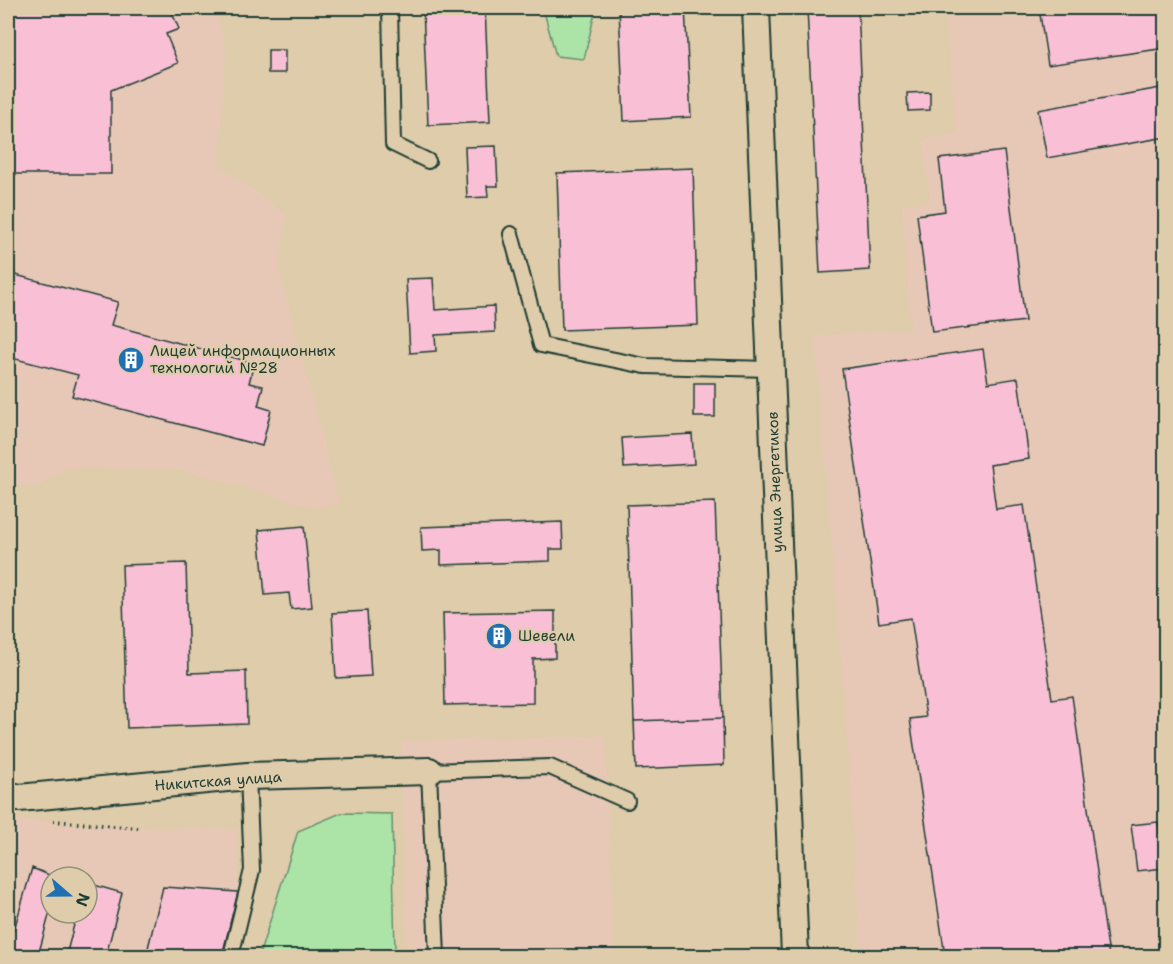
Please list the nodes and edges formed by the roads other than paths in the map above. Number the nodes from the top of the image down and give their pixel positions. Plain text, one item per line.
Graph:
1 (390, 8) edge
2 (756, 8) edge
3 (428, 161) dead end
4 (511, 234) dead end
5 (771, 369) junction
6 (429, 771) junction
7 (248, 776) junction
8 (8, 795) edge
9 (627, 801) dead end
10 (231, 957) edge
11 (437, 957) edge
12 (795, 957) edge

1 - 3 lane
2 - 5 street, улица Энергетиков
4 - 5 lane
5 - 12 street, улица Энергетиков
6 - 7 street, Никитская улица
6 - 9 lane
6 - 11 lane
7 - 8 street, Никитская улица
7 - 10 lane

